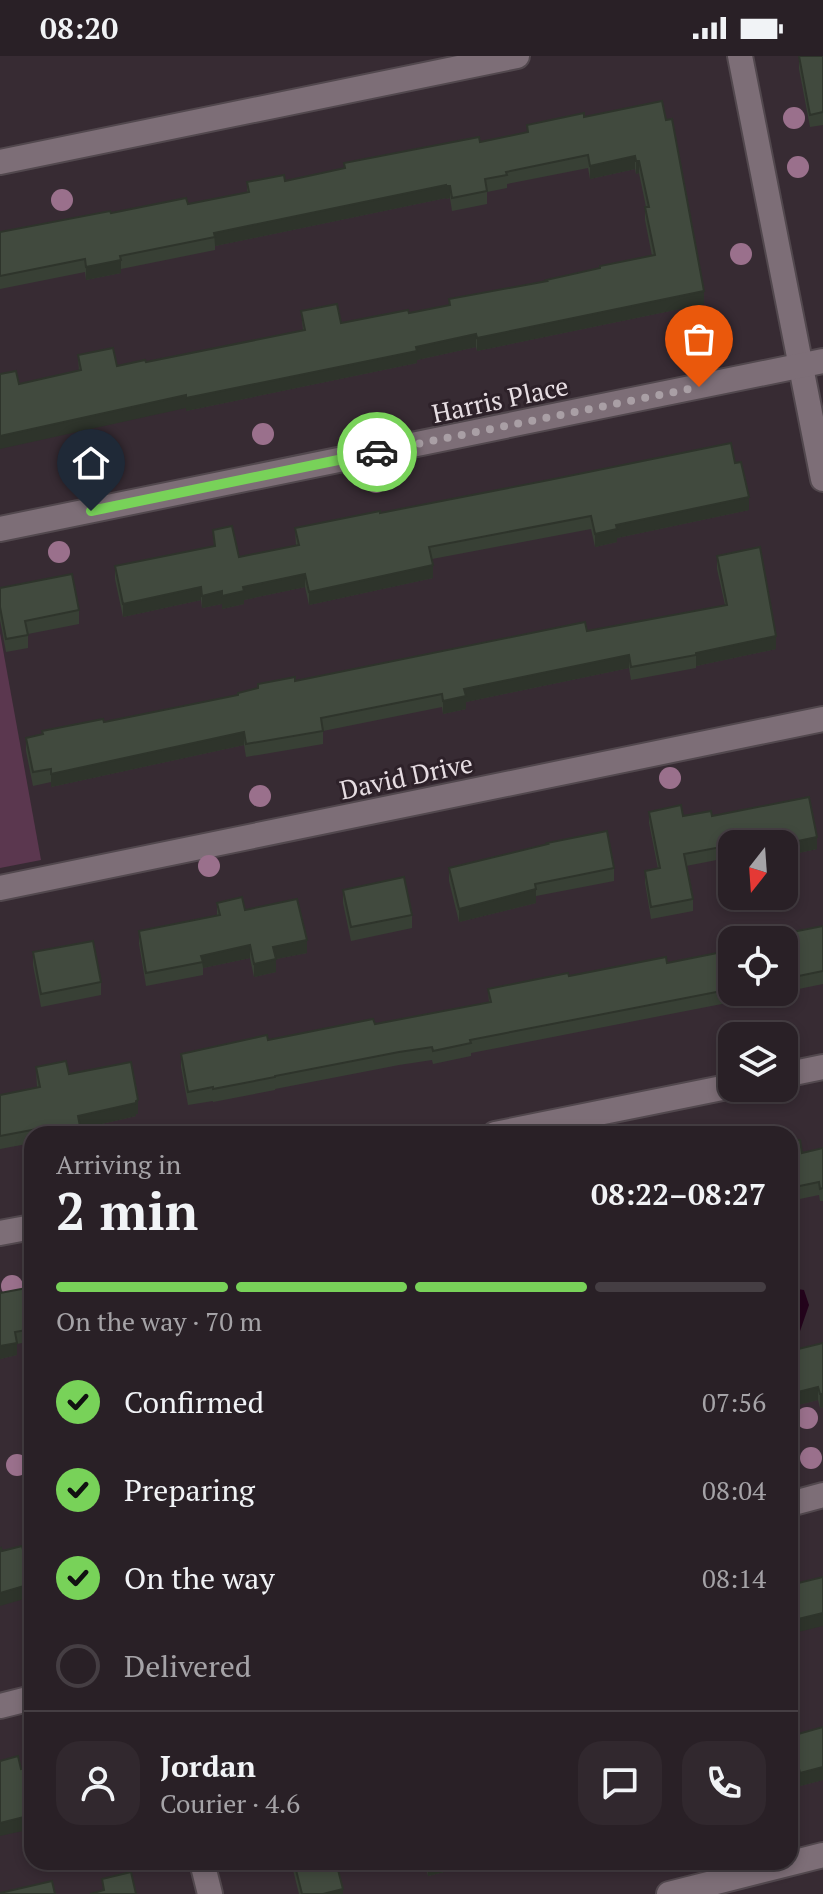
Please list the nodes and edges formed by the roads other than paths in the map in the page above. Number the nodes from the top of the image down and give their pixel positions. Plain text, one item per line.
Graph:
1 (517, 56) edge
2 (740, 56) edge
3 (0, 162) edge
4 (812, 364) edge
5 (823, 479) edge
6 (0, 529) edge
7 (823, 719) edge
8 (0, 888) edge
9 (823, 1067) edge
10 (798, 1072) edge
11 (718, 1089) edge
12 (534, 1126) edge
13 (24, 1228) edge
14 (0, 1233) edge
15 (823, 1495) edge
16 (798, 1502) edge
17 (24, 1700) edge
18 (0, 1706) edge
19 (823, 1855) edge
20 (798, 1861) edge
21 (204, 1870) edge
22 (764, 1870) edge
23 (210, 1894) edge
24 (669, 1894) edge

1 - 3 street
2 - 4 street
4 - 5 street
4 - 6 street, Harris Place
7 - 8 street, David Drive
9 - 10 street
11 - 12 street
13 - 14 street
15 - 16 street
17 - 18 street
19 - 20 street
21 - 23 street
22 - 24 street

